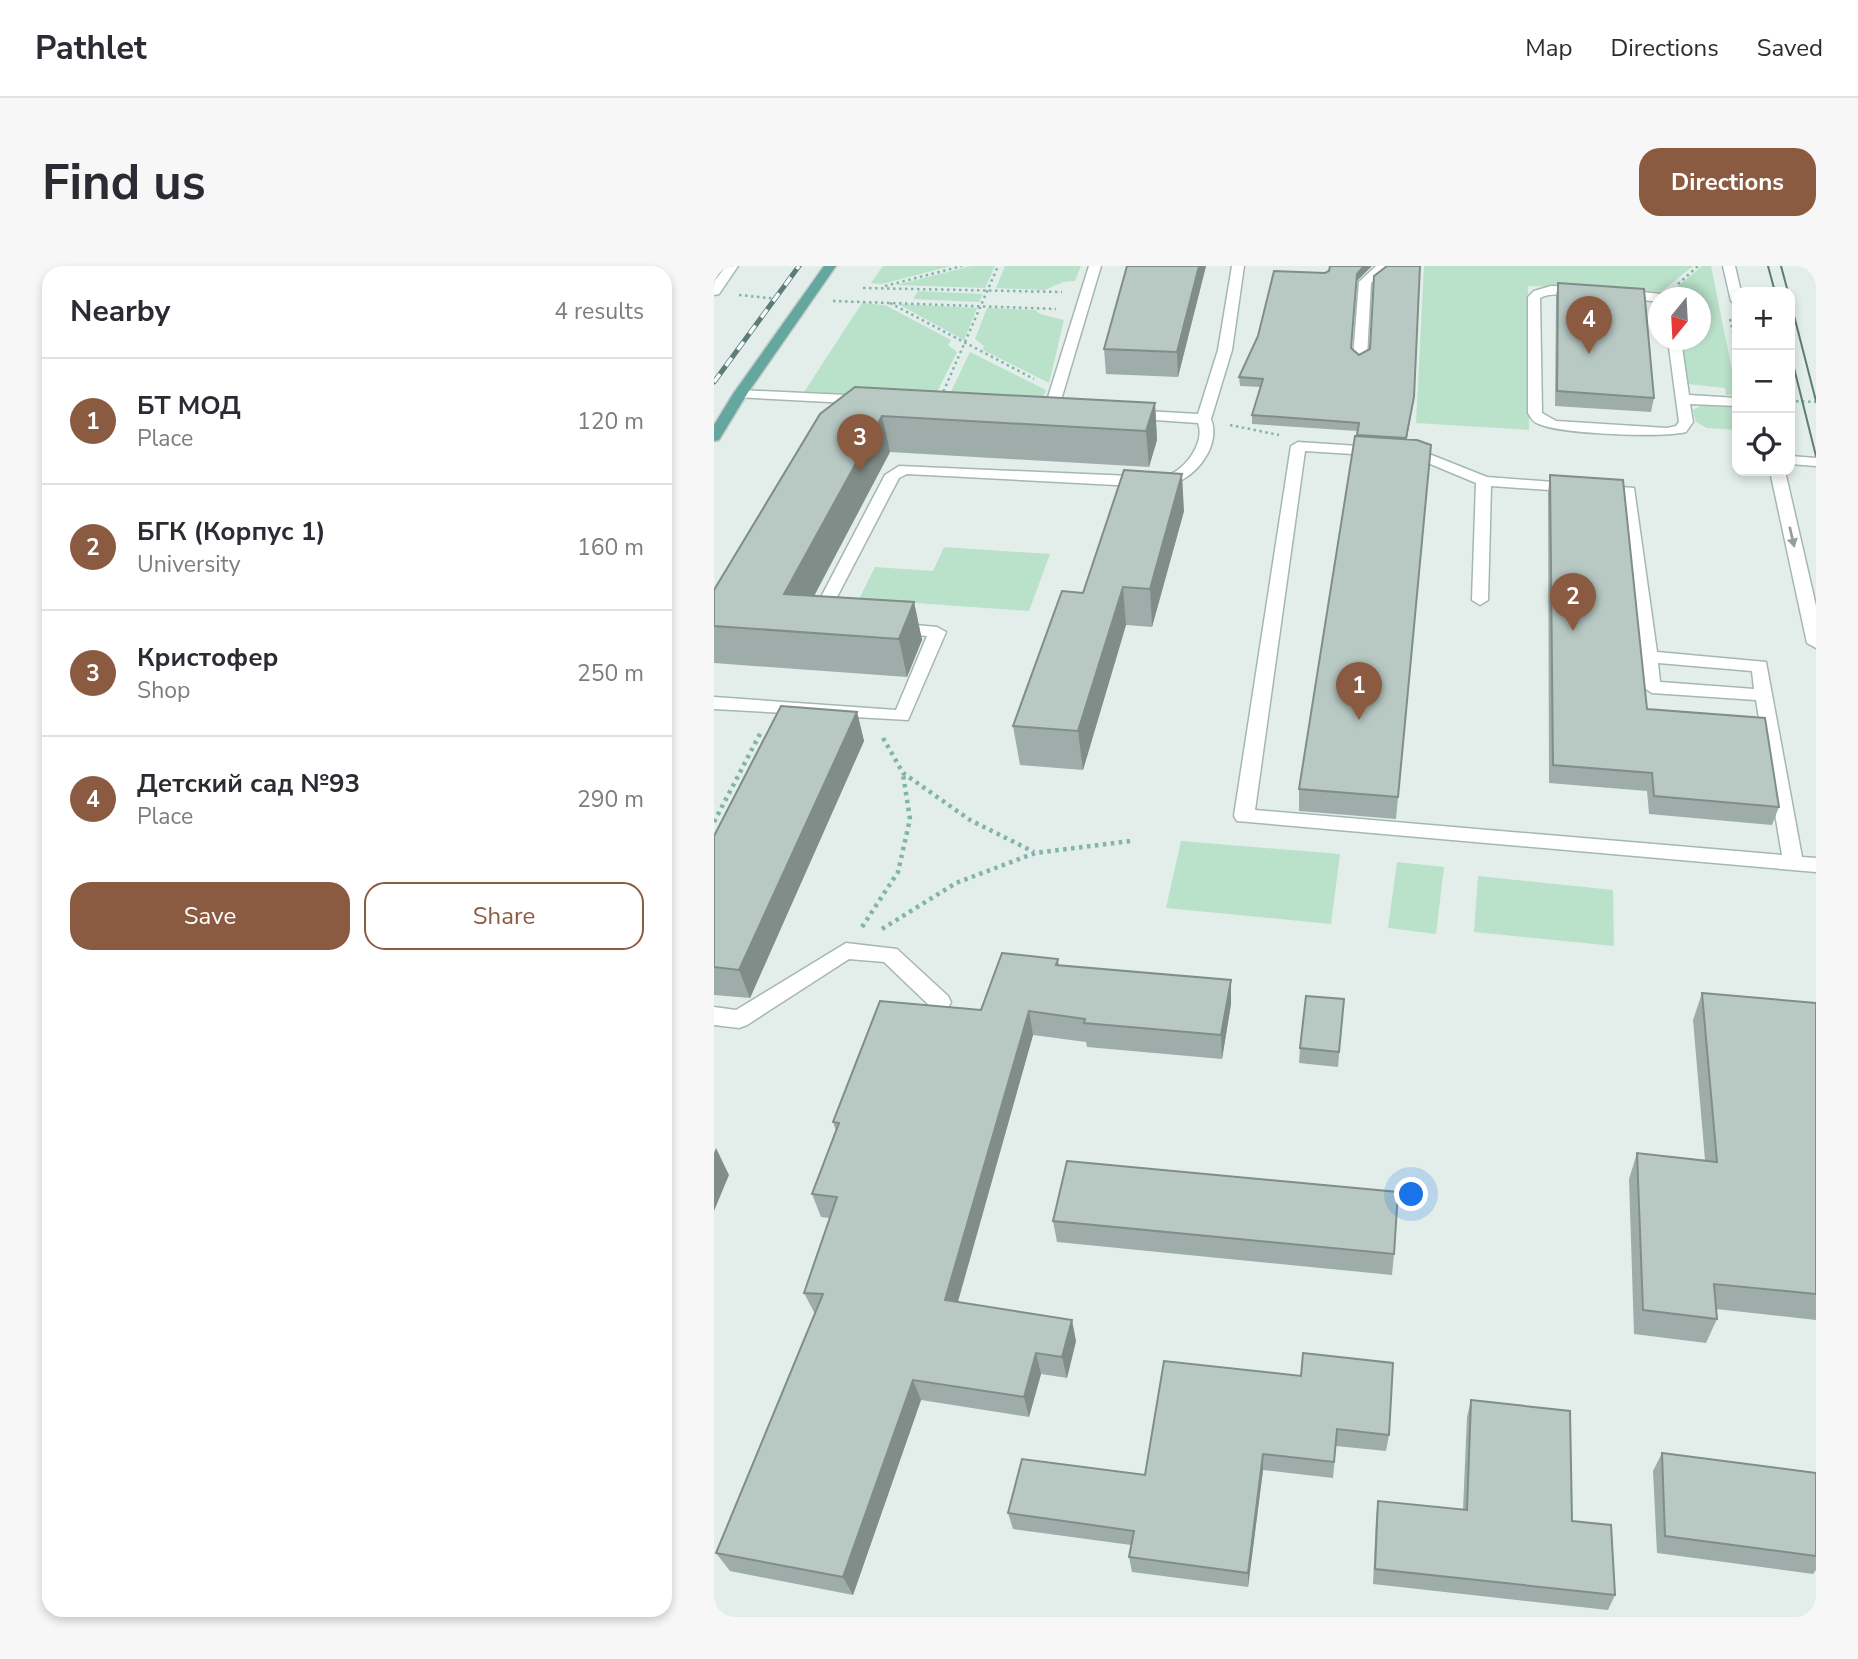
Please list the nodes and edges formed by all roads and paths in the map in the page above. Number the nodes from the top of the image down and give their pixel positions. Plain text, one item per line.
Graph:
1 (732, 266) edge
2 (830, 266) edge
3 (962, 266) edge
4 (998, 266) edge
5 (1095, 266) edge
6 (1238, 266) edge
7 (1387, 266) edge
8 (1729, 266) edge
9 (1734, 287) edge
10 (863, 288) dead end
11 (877, 288) junction
12 (714, 291) edge
13 (987, 291) junction
14 (1087, 293) junction
15 (738, 295) dead end
16 (1648, 297) edge
17 (806, 300) junction
18 (887, 302) junction
19 (981, 306) junction
20 (1082, 310) junction
21 (965, 343) junction
22 (1676, 350) edge
23 (1360, 356) edge
24 (1057, 390) junction
25 (740, 394) junction
26 (1683, 399) junction
27 (885, 401) edge
28 (1795, 401) edge
29 (1732, 402) edge
30 (1816, 402) edge
31 (938, 404) edge
32 (1051, 410) edge
33 (1106, 413) edge
34 (1204, 418) junction
35 (714, 437) edge
36 (1298, 446) junction
37 (1795, 460) edge
38 (1816, 462) edge
39 (1778, 476) edge
40 (1483, 481) junction
41 (1480, 600) dead end
42 (830, 624) edge
43 (883, 628) edge
44 (1816, 643) edge
45 (1650, 657) junction
46 (1764, 695) junction
47 (714, 703) edge
48 (775, 707) junction
49 (870, 714) junction
50 (902, 773) junction
51 (714, 822) edge
52 (1131, 841) dead end
53 (1035, 853) junction
54 (1793, 863) junction
55 (1816, 865) edge
56 (846, 951) junction
57 (940, 1002) dead end
58 (714, 1016) edge

1 - 12 street
2 - 17 main road
3 - 11 path
4 - 13 path
5 - 14 street
6 - 34 street
7 - 23 street
8 - 9 street
10 - 11 path
11 - 13 path
13 - 14 path
13 - 19 path
14 - 20 street
15 - 17 path
16 - 26 street
17 - 18 path
17 - 25 main road
18 - 19 path
18 - 21 path
19 - 20 path
19 - 21 path
20 - 24 street
21 - 24 path
21 - 31 path
22 - 26 street
24 - 32 street
25 - 27 street
25 - 35 main road
26 - 29 street
28 - 30 path
33 - 34 street
34 - 36 path
34 - 42 street
36 - 40 street
36 - 54 street
37 - 38 street
39 -> 44 street
40 - 41 street
40 - 45 street
43 - 49 street
45 - 46 street
45 - 46 street
46 - 54 street
47 - 48 street
48 - 49 street
48 - 51 path
49 - 50 path
50 - 53 path
50 - 56 path
52 - 53 path
53 - 56 path
54 - 55 street
56 - 57 street
56 - 58 street

